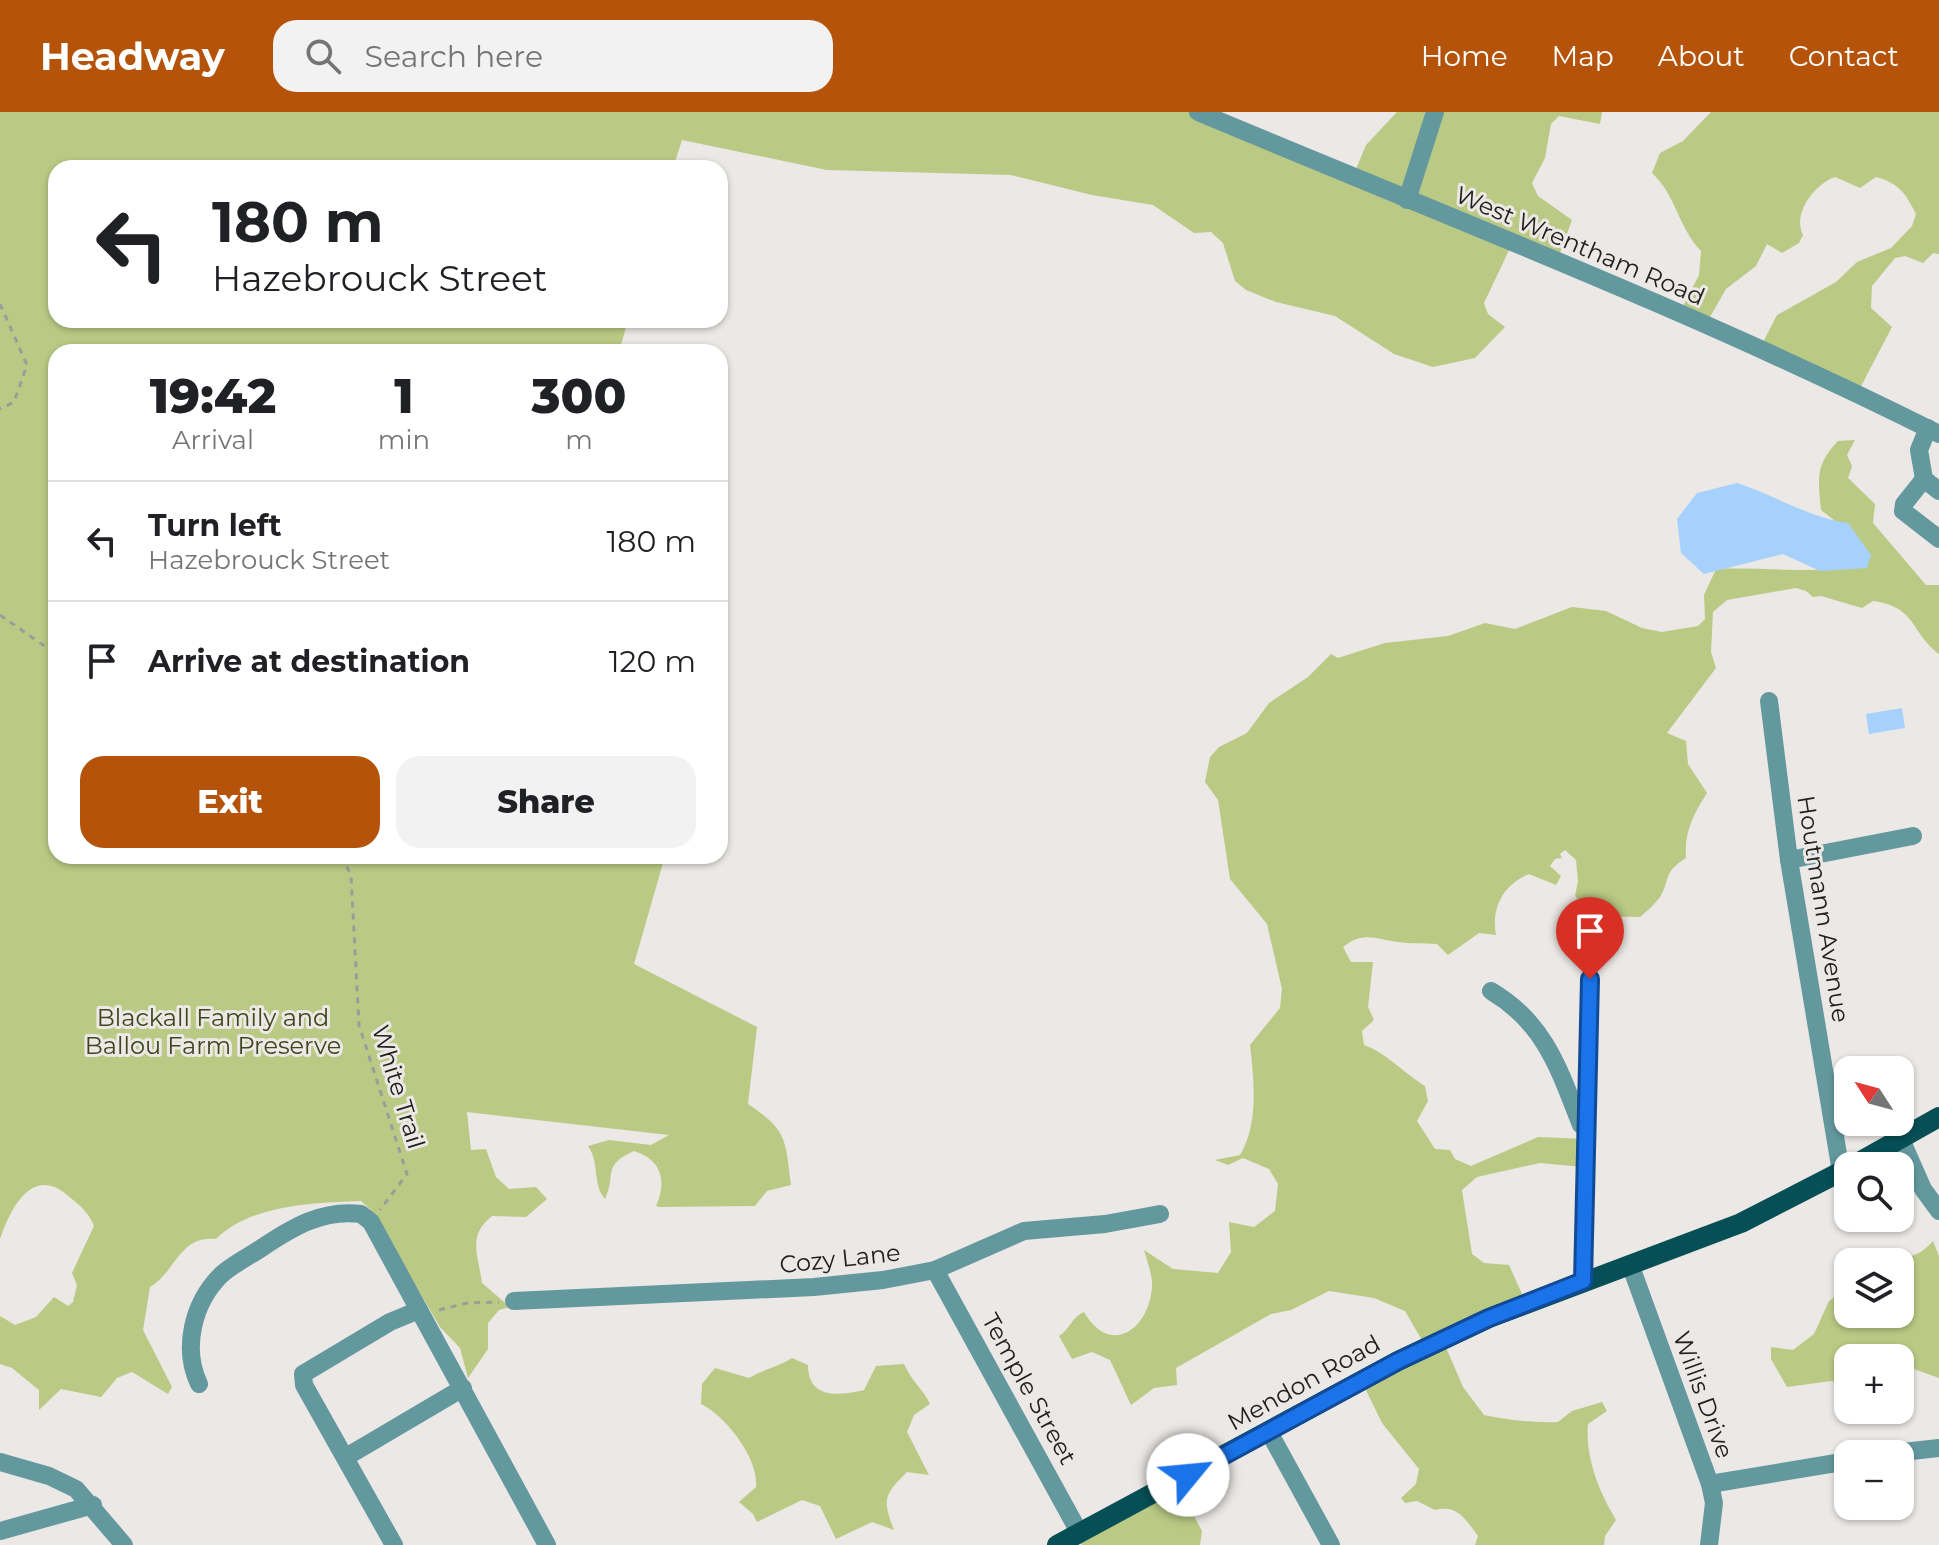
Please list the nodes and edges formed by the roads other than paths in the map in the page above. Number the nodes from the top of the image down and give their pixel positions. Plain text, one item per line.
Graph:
1 (1198, 112) edge
2 (1435, 112) edge
3 (1407, 200) junction
4 (1934, 431) edge
5 (1924, 479) junction
6 (1939, 491) edge
7 (1939, 539) edge
8 (1769, 701) dead end
9 (1913, 836) dead end
10 (1789, 860) junction
11 (1590, 979) dead end
12 (1491, 991) dead end
13 (1939, 1117) edge
14 (1584, 1132) junction
15 (1901, 1139) junction
16 (1844, 1152) edge
17 (1878, 1152) edge
18 (1834, 1176) edge
19 (1939, 1211) edge
20 (1160, 1214) dead end
21 (1630, 1264) junction
22 (935, 1270) junction
23 (1583, 1281) junction
24 (514, 1301) road end
25 (421, 1314) junction
26 (199, 1384) dead end
27 (463, 1388) junction
28 (1269, 1432) junction
29 (1939, 1448) edge
30 (1914, 1451) edge
31 (346, 1457) junction
32 (0, 1462) edge
33 (1834, 1463) edge
34 (1710, 1484) junction
35 (93, 1505) junction
36 (0, 1531) edge
37 (1079, 1532) junction
38 (124, 1545) edge
39 (394, 1545) edge
40 (547, 1545) edge
41 (1057, 1545) edge
42 (1331, 1545) edge
43 (1709, 1545) edge

1 - 3 street, West Wrentham Road
2 - 3 street
3 - 4 street, West Wrentham Road
4 - 5 street
5 - 6 street
5 - 7 street
8 - 10 street, Houtmann Avenue
9 - 10 street
10 - 16 street, Houtmann Avenue
11 - 14 street
12 - 14 street
13 - 15 main road, Mendon Road
14 - 23 street
15 - 17 main road, Mendon Road
15 - 19 street
18 - 21 main road, Mendon Road
20 - 22 street, Cozy Lane
21 - 23 main road, Mendon Road
21 - 34 street, Willis Drive
22 - 24 street, Cozy Lane
22 - 37 street, Temple Street
23 - 28 main road, Mendon Road
25 - 26 street
25 - 27 street
25 - 31 street
27 - 31 street
27 - 40 street
28 - 37 main road, Mendon Road
28 - 42 street
29 - 30 street
31 - 39 street
32 - 35 street
33 - 34 street
34 - 43 street, Willis Drive
35 - 36 street
35 - 38 street
37 - 41 main road, Mendon Road

